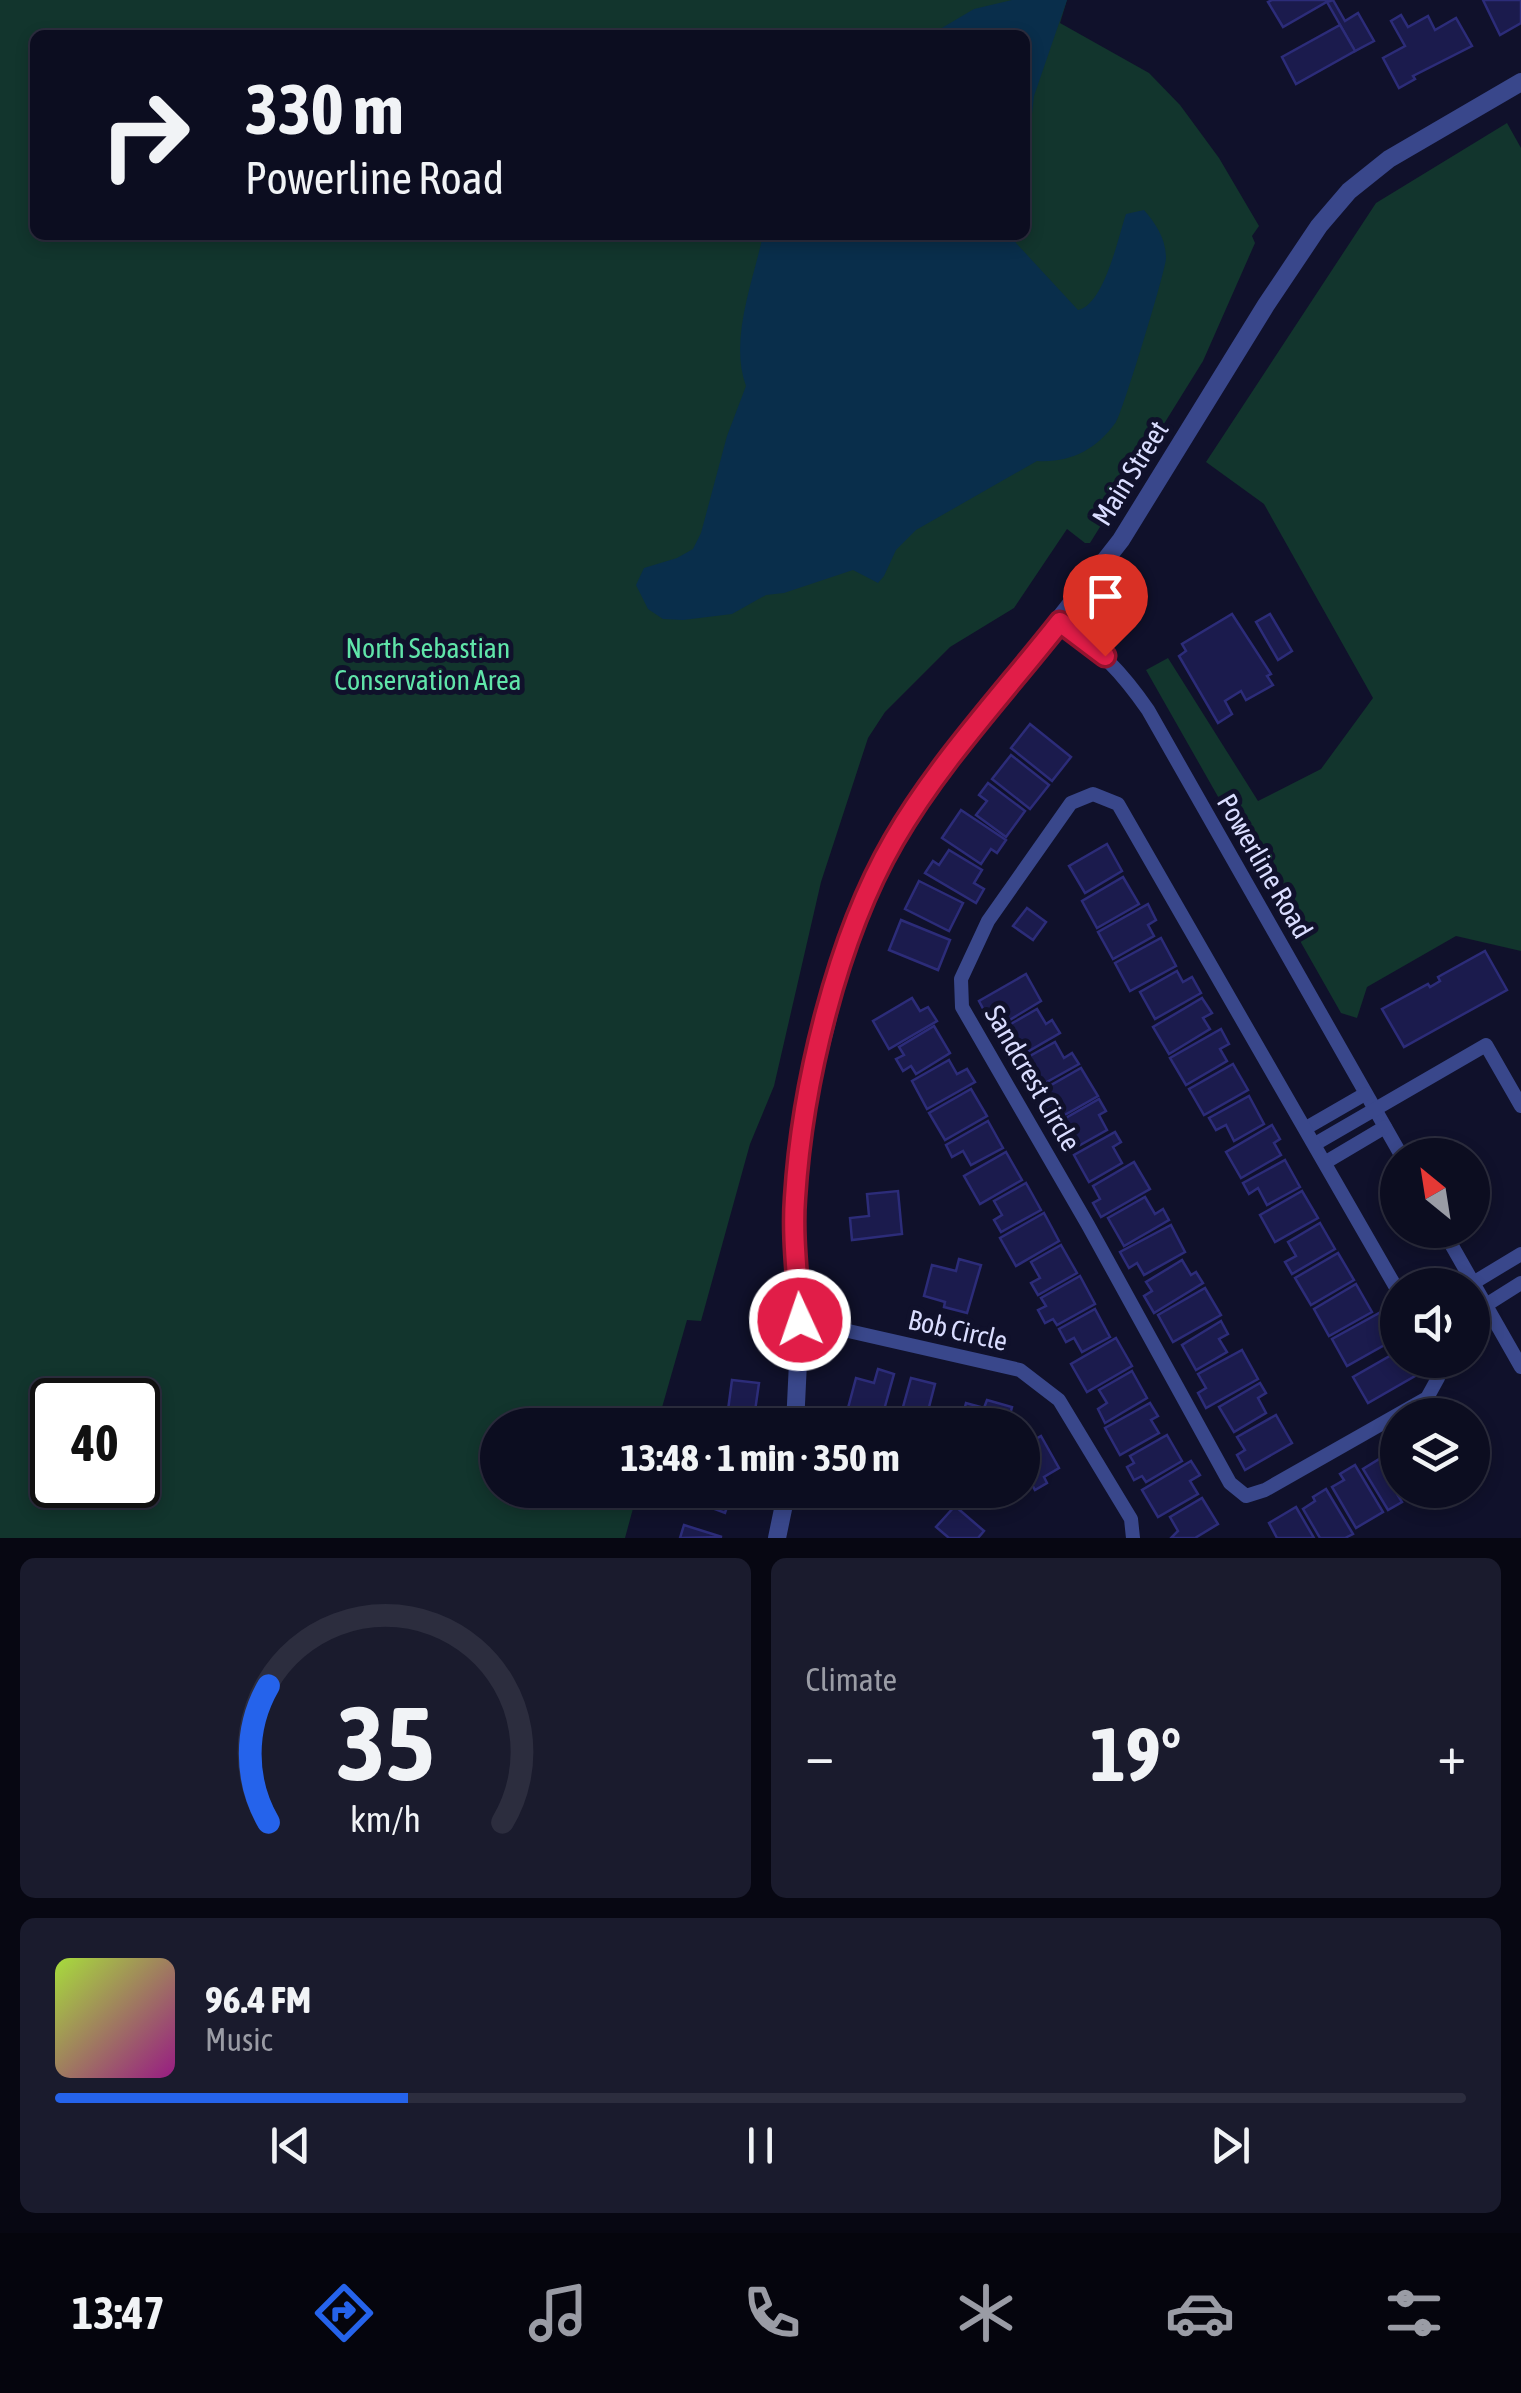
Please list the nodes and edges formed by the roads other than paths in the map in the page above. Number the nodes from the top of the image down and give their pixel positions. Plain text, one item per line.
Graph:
1 (1521, 82) edge
2 (1060, 622) junction
3 (1366, 1094) junction
4 (1521, 1106) edge
5 (1375, 1110) junction
6 (1385, 1127) junction
7 (1306, 1128) junction
8 (1391, 1138) edge
9 (1315, 1144) junction
10 (1326, 1162) junction
11 (1521, 1254) edge
12 (1385, 1268) edge
13 (1490, 1272) edge
14 (1521, 1283) edge
15 (1490, 1302) edge
16 (1490, 1312) edge
17 (800, 1320) junction
18 (1521, 1367) edge
19 (1438, 1378) edge
20 (796, 1408) edge
21 (785, 1508) edge
22 (784, 1536) edge
23 (1133, 1538) edge

1 - 2 street, Main Street
2 - 3 street, Powerline Road
2 - 17 street, Main Street
3 - 5 street, Powerline Road
3 - 7 street
4 - 5 street
5 - 6 street, Powerline Road
5 - 9 street
6 - 8 street, Powerline Road
6 - 10 street
7 - 9 street, Sandcrest Circle
7 - 19 street, Sandcrest Circle
9 - 10 street, Sandcrest Circle
10 - 12 street, Sandcrest Circle
11 - 13 street
14 - 15 street
16 - 18 street
17 - 20 street, Main Street
17 - 23 street, Bob Circle
21 - 22 street

